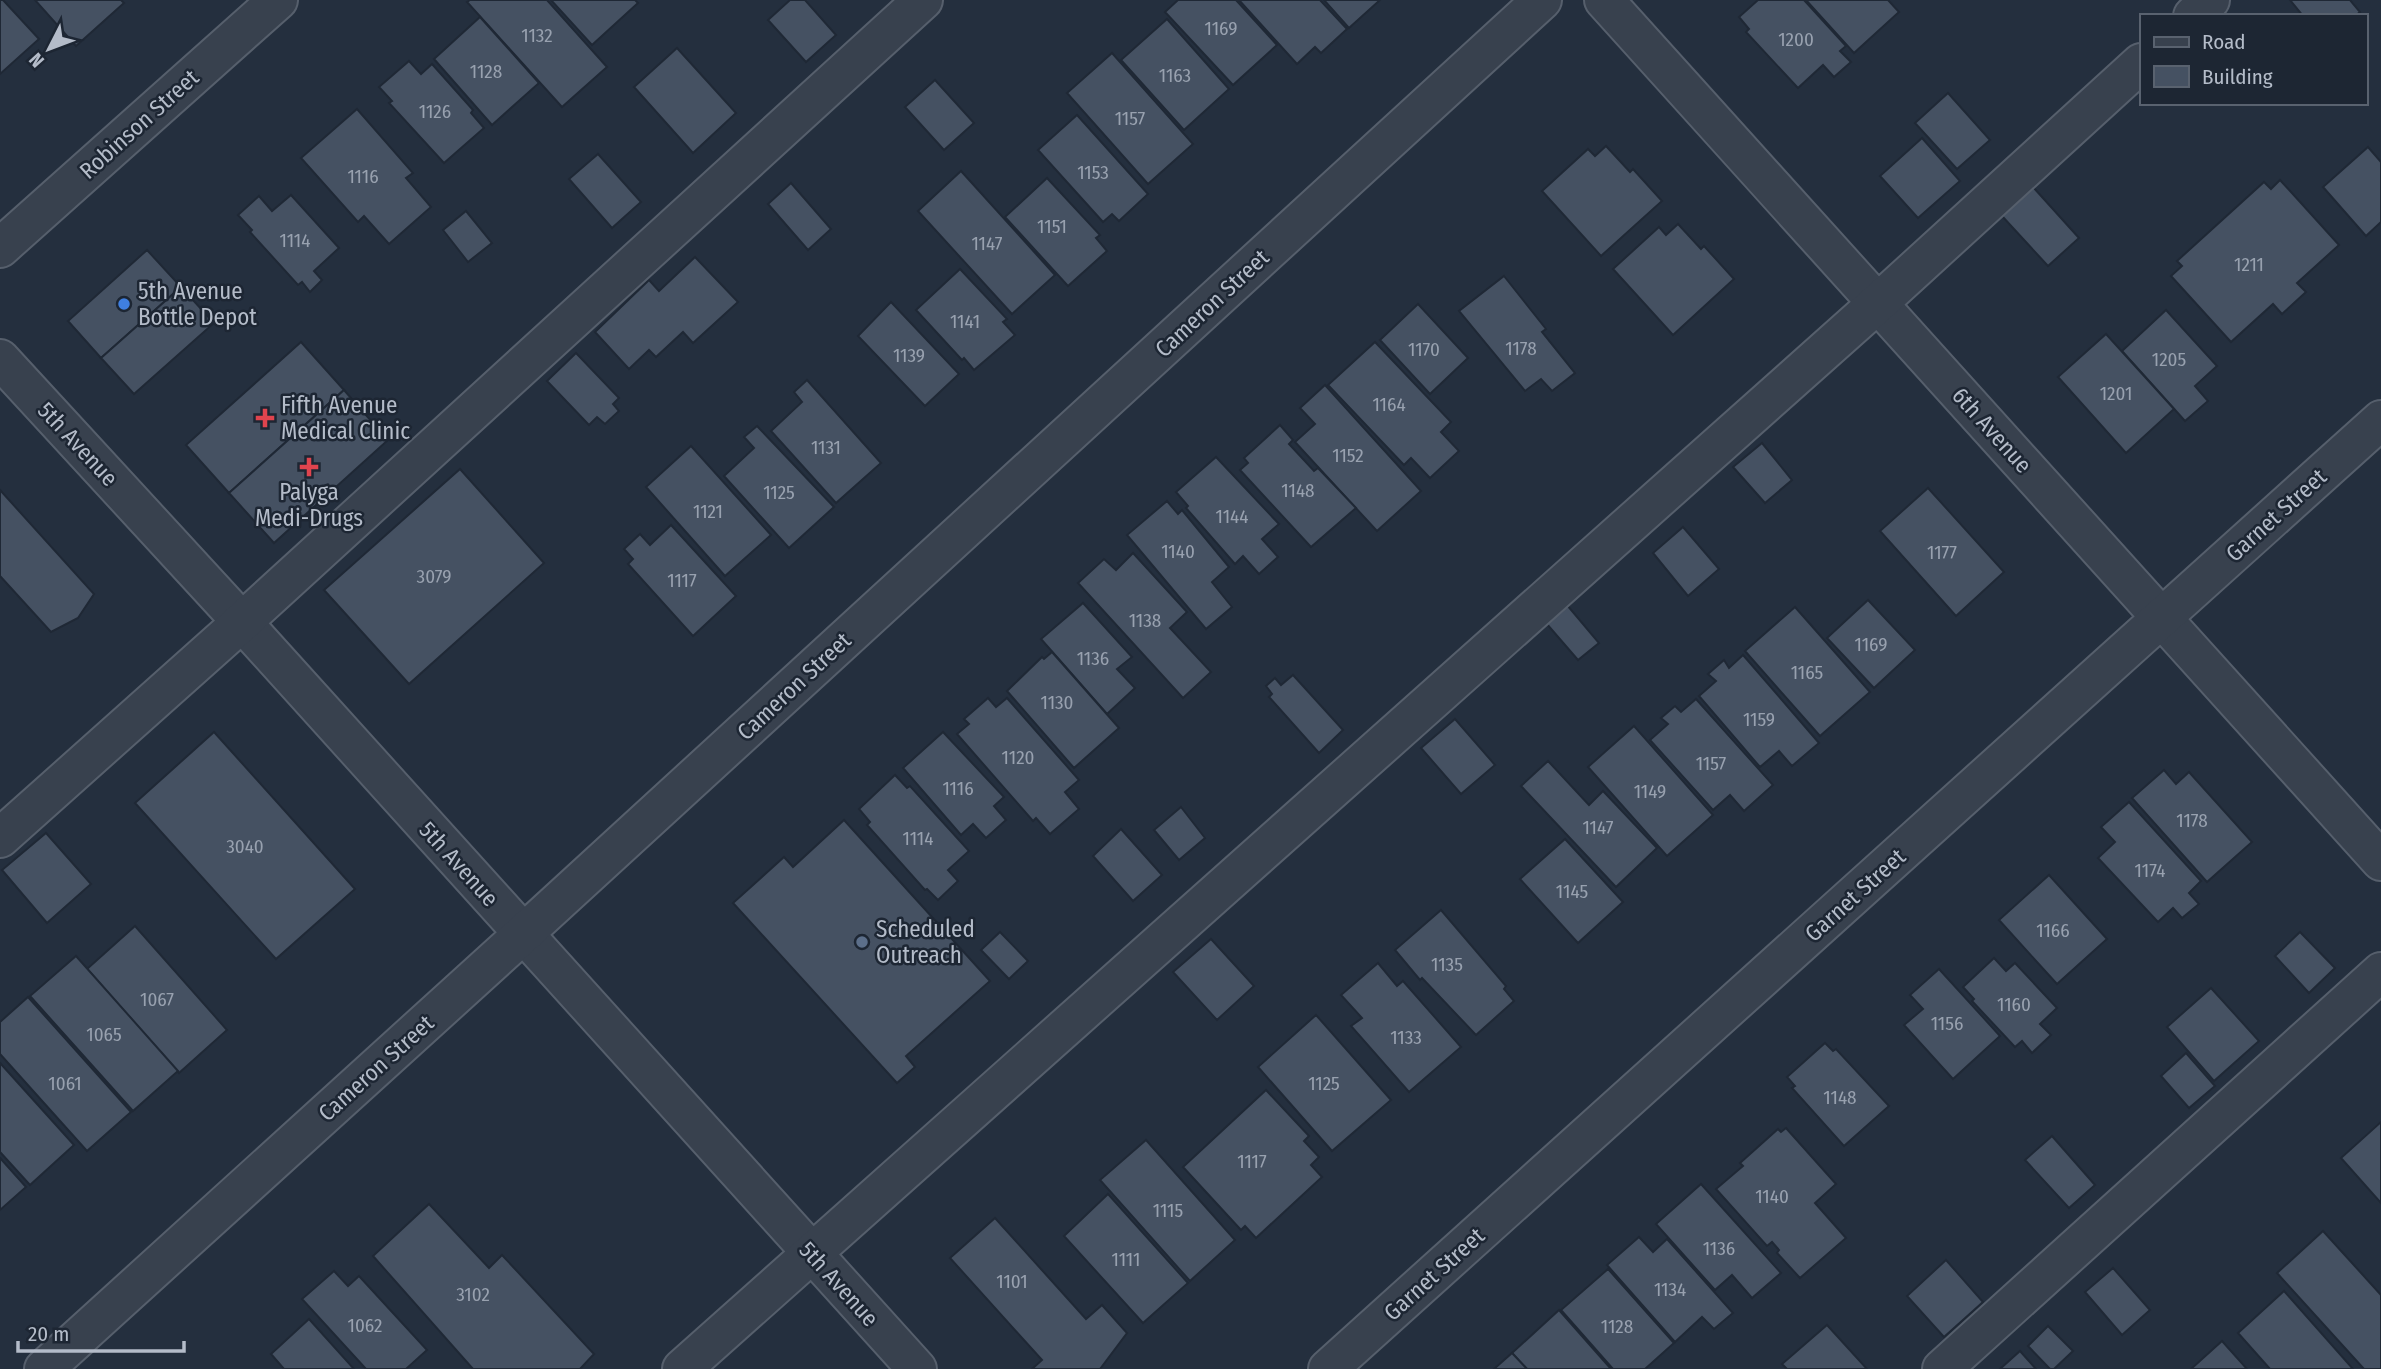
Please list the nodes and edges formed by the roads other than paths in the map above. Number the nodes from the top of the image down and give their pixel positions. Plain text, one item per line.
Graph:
1 (278, 0) edge
2 (923, 0) edge
3 (1542, 0) edge
4 (1604, 0) edge
5 (2210, 0) edge
6 (2195, 14) edge
7 (2140, 64) edge
8 (0, 248) edge
9 (1878, 303) junction
10 (0, 359) edge
11 (2381, 420) edge
12 (2162, 619) junction
13 (242, 622) junction
14 (0, 838) edge
15 (2381, 861) edge
16 (522, 935) junction
17 (2381, 972) edge
18 (811, 1253) junction
19 (44, 1369) edge
20 (682, 1369) edge
21 (917, 1369) edge
22 (1328, 1369) edge
23 (1941, 1369) edge

1 - 8 street, Robinson Street
2 - 13 street
3 - 16 street, Cameron Street
4 - 9 street, 6th Avenue
5 - 6 street
7 - 9 street
9 - 12 street, 6th Avenue
9 - 18 street
10 - 13 street, 5th Avenue
11 - 12 street, Garnet Street
12 - 15 street, 6th Avenue
12 - 22 street, Garnet Street
13 - 14 street
13 - 16 street, 5th Avenue
16 - 18 street, 5th Avenue
16 - 19 street, Cameron Street
17 - 23 street
18 - 20 street
18 - 21 street, 5th Avenue

